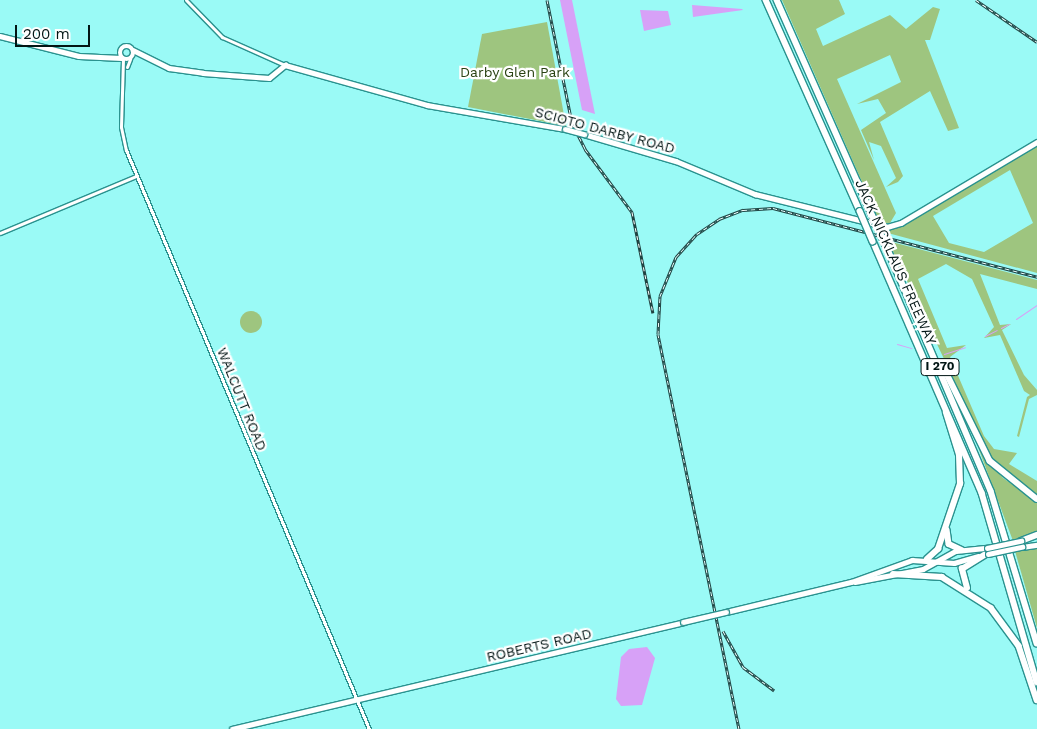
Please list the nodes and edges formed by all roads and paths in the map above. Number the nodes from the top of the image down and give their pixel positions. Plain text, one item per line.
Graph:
1 (186, 0) edge
2 (766, 0) edge
3 (777, 0) edge
4 (0, 36) edge
5 (121, 49) junction
6 (133, 50) junction
7 (108, 55) junction
8 (149, 57) junction
9 (122, 58) junction
10 (131, 58) junction
11 (285, 65) junction
12 (125, 72) junction
13 (1037, 142) edge
14 (136, 176) junction
15 (0, 233) edge
16 (927, 337) junction
17 (934, 378) junction
18 (1037, 500) edge
19 (947, 528) junction
20 (1037, 536) edge
21 (1022, 544) junction
22 (1037, 545) edge
23 (962, 550) junction
24 (986, 554) junction
25 (927, 559) junction
26 (938, 561) junction
27 (893, 574) junction
28 (851, 582) junction
29 (969, 590) junction
30 (1037, 643) edge
31 (1037, 682) edge
32 (356, 700) junction
33 (1037, 700) edge
34 (232, 729) edge
35 (369, 729) edge

1 - 11 street
2 - 17 highway, JACK NICKLAUS FREEWAY / I 270, bridge
3 - 16 highway, JACK NICKLAUS FREEWAY / I 270, bridge
4 - 7 main road
5 - 6 main road
5 - 7 main road
5 - 9 main road
6 - 8 main road
6 - 10 main road
7 - 9 main road
8 - 10 main road
8 - 11 main road
9 - 10 main road
9 - 12 street, WALCUTT ROAD
10 - 12 street, WALCUTT ROAD
11 - 13 main road, SCIOTO DARBY ROAD, bridge
12 - 14 street, WALCUTT ROAD
14 - 15 street
14 - 32 street, WALCUTT ROAD
16 - 18 highway
16 - 30 highway, JACK NICKLAUS FREEWAY / I 270
17 - 19 highway
17 - 31 highway, JACK NICKLAUS FREEWAY / I 270
19 - 23 highway
19 - 25 highway
20 - 21 highway
21 - 22 main road, ROBERTS ROAD
21 - 23 main road, ROBERTS ROAD, bridge
21 - 24 main road, ROBERTS ROAD, bridge
23 - 26 main road, ROBERTS ROAD
24 - 26 main road, ROBERTS ROAD
24 - 29 highway
25 - 26 main road, ROBERTS ROAD
25 - 28 main road, ROBERTS ROAD
26 - 27 main road, ROBERTS ROAD
27 - 28 main road, ROBERTS ROAD
27 - 29 highway
28 - 32 main road, ROBERTS ROAD, bridge
29 - 33 highway
32 - 34 main road, ROBERTS ROAD
32 - 35 street, WALCUTT ROAD

